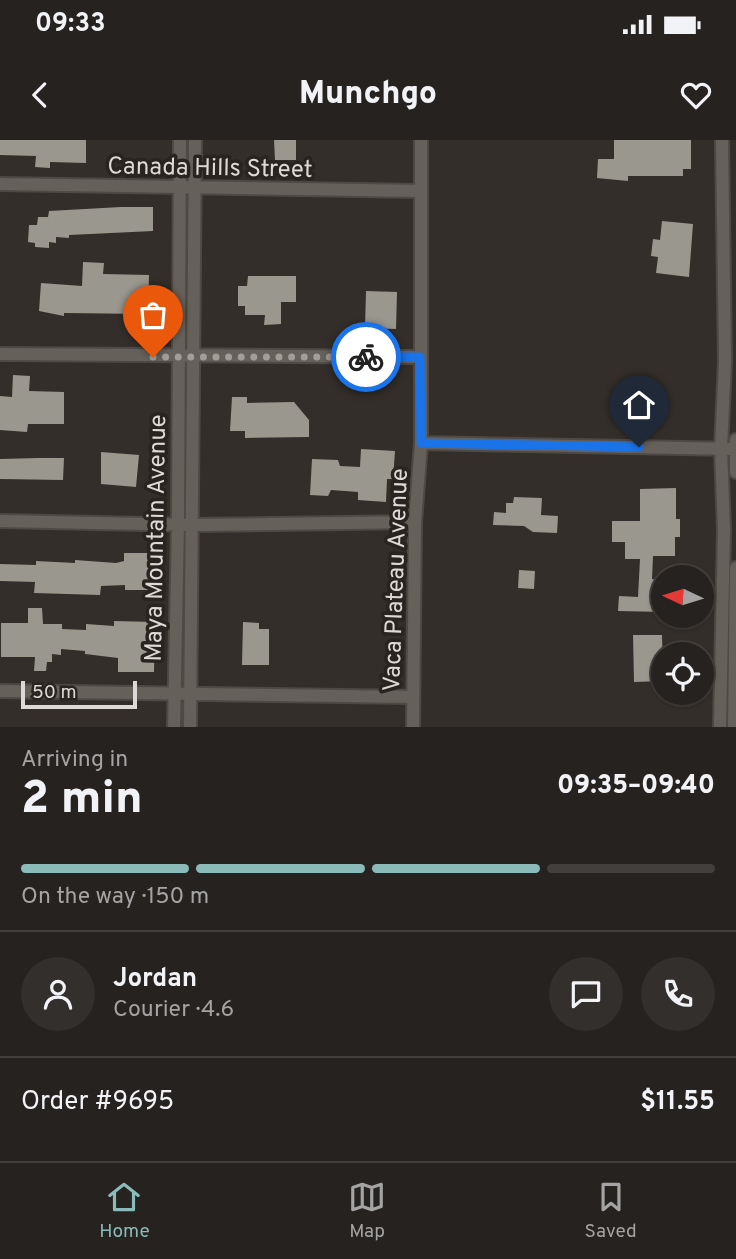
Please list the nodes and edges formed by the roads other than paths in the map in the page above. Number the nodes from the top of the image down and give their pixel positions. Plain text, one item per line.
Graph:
1 (180, 140) edge
2 (195, 140) edge
3 (421, 140) edge
4 (722, 140) edge
5 (0, 184) edge
6 (180, 188) junction
7 (194, 189) junction
8 (722, 189) junction
9 (736, 190) edge
10 (420, 191) junction
11 (0, 354) edge
12 (185, 357) junction
13 (420, 357) junction
14 (731, 361) edge
15 (736, 440) edge
16 (421, 443) junction
17 (721, 449) junction
18 (736, 449) edge
19 (736, 472) edge
20 (0, 521) edge
21 (415, 523) junction
22 (178, 524) junction
23 (192, 525) junction
24 (730, 531) edge
25 (736, 568) edge
26 (0, 691) edge
27 (191, 694) junction
28 (174, 695) junction
29 (413, 697) junction
30 (720, 698) junction
31 (735, 698) edge
32 (174, 727) edge
33 (190, 727) edge
34 (413, 727) edge
35 (720, 727) edge
36 (734, 727) edge

1 - 6 street, Maya Mountain Avenue
2 - 7 street, Maya Mountain Avenue
3 - 10 street, Vaca Plateau Avenue
4 - 8 street
5 - 6 street, Canada Hills Street
6 - 7 street, Canada Hills Street
6 - 12 street, Maya Mountain Avenue
7 - 10 street, Canada Hills Street
7 - 12 street, Maya Mountain Avenue
8 - 9 street
8 - 14 street
10 - 13 street, Vaca Plateau Avenue
11 - 12 street
12 - 13 street
12 - 22 street, Maya Mountain Avenue
12 - 23 street, Maya Mountain Avenue
13 - 16 street, Vaca Plateau Avenue
14 - 17 street
15 - 18 street
16 - 17 street
16 - 21 street, Vaca Plateau Avenue
17 - 18 street
17 - 24 street
18 - 19 street
20 - 22 street
21 - 23 street
21 - 29 street, Vaca Plateau Avenue
22 - 23 street
22 - 28 street, Maya Mountain Avenue
23 - 27 street, Maya Mountain Avenue
24 - 30 street
25 - 31 street
26 - 28 street
27 - 28 street
27 - 29 street
27 - 33 street, Maya Mountain Avenue
28 - 32 street, Maya Mountain Avenue
29 - 34 street, Vaca Plateau Avenue
30 - 31 street
30 - 35 street
31 - 36 street

